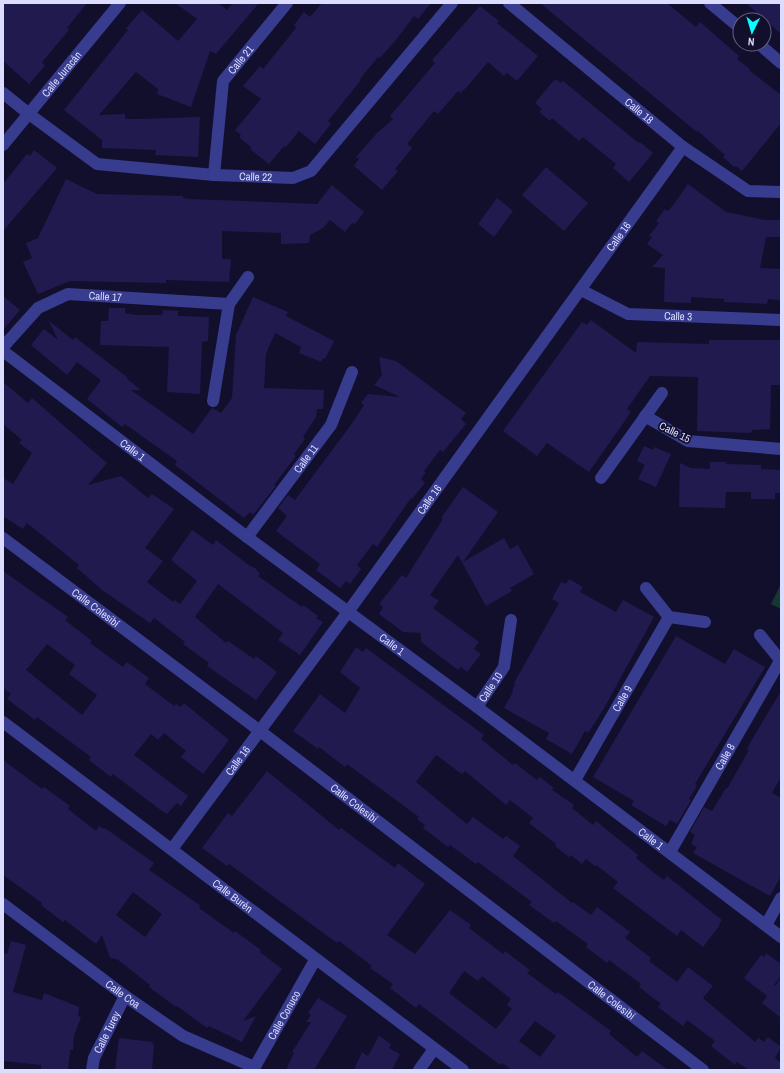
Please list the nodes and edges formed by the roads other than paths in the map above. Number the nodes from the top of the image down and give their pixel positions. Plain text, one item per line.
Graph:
1 (120, 3) edge
2 (287, 3) edge
3 (452, 3) edge
4 (509, 3) edge
5 (710, 3) edge
6 (732, 21) edge
7 (768, 52) edge
8 (781, 63) edge
9 (3, 93) edge
10 (29, 114) junction
11 (3, 145) edge
12 (683, 147) junction
13 (214, 175) junction
14 (781, 192) edge
15 (248, 277) dead end
16 (581, 290) junction
17 (229, 304) junction
18 (781, 320) edge
19 (3, 347) edge
20 (3, 350) edge
21 (352, 372) dead end
22 (662, 393) dead end
23 (213, 401) dead end
24 (645, 416) junction
25 (781, 449) edge
26 (601, 478) dead end
27 (247, 537) junction
28 (3, 538) edge
29 (646, 588) dead end
30 (348, 612) junction
31 (669, 617) junction
32 (511, 620) dead end
33 (705, 622) dead end
34 (760, 635) dead end
35 (781, 661) edge
36 (477, 707) junction
37 (3, 722) edge
38 (260, 731) junction
39 (575, 780) junction
40 (172, 849) junction
41 (670, 852) junction
42 (781, 898) edge
43 (3, 904) edge
44 (766, 925) junction
45 (781, 937) edge
46 (315, 960) junction
47 (125, 996) junction
48 (434, 1048) junction
49 (253, 1069) edge
50 (92, 1070) edge
51 (419, 1070) edge
52 (463, 1070) edge
53 (703, 1070) edge

1 - 10 street, Calle Juracán
2 - 13 street, Calle 21
3 - 13 street, Calle 22
4 - 12 street, Calle 18
5 - 6 street
7 - 8 street
9 - 10 street, Calle 22
10 - 11 street, Calle Juracán
10 - 13 street, Calle 22
12 - 14 street, Calle 18
12 - 16 street, Calle 16
15 - 17 street
16 - 18 street, Calle 3
16 - 30 street, Calle 16
17 - 19 street, Calle 17
17 - 23 street
20 - 27 street, Calle 1
21 - 27 street, Calle 11
22 - 24 street
24 - 25 street, Calle 15
24 - 26 street
27 - 30 street, Calle 1
28 - 38 street, Calle Colesibí
29 - 31 street
30 - 36 street, Calle 1
30 - 38 street, Calle 16
31 - 33 street
31 - 39 street, Calle 9
32 - 36 street, Calle 10
34 - 35 street
35 - 41 street, Calle 8
36 - 39 street, Calle 1
37 - 40 street, Calle Burén
38 - 40 street, Calle 16
38 - 53 street, Calle Colesibí
39 - 41 street, Calle 1
40 - 46 street, Calle Burén
41 - 44 street, Calle 1
42 - 44 street
43 - 47 street, Calle Coa
44 - 45 street, Calle 1
46 - 48 street, Calle Burén
46 - 49 street, Calle Conuco
47 - 49 street, Calle Coa
47 - 50 street, Calle Turey
48 - 51 street
48 - 52 street, Calle Burén

